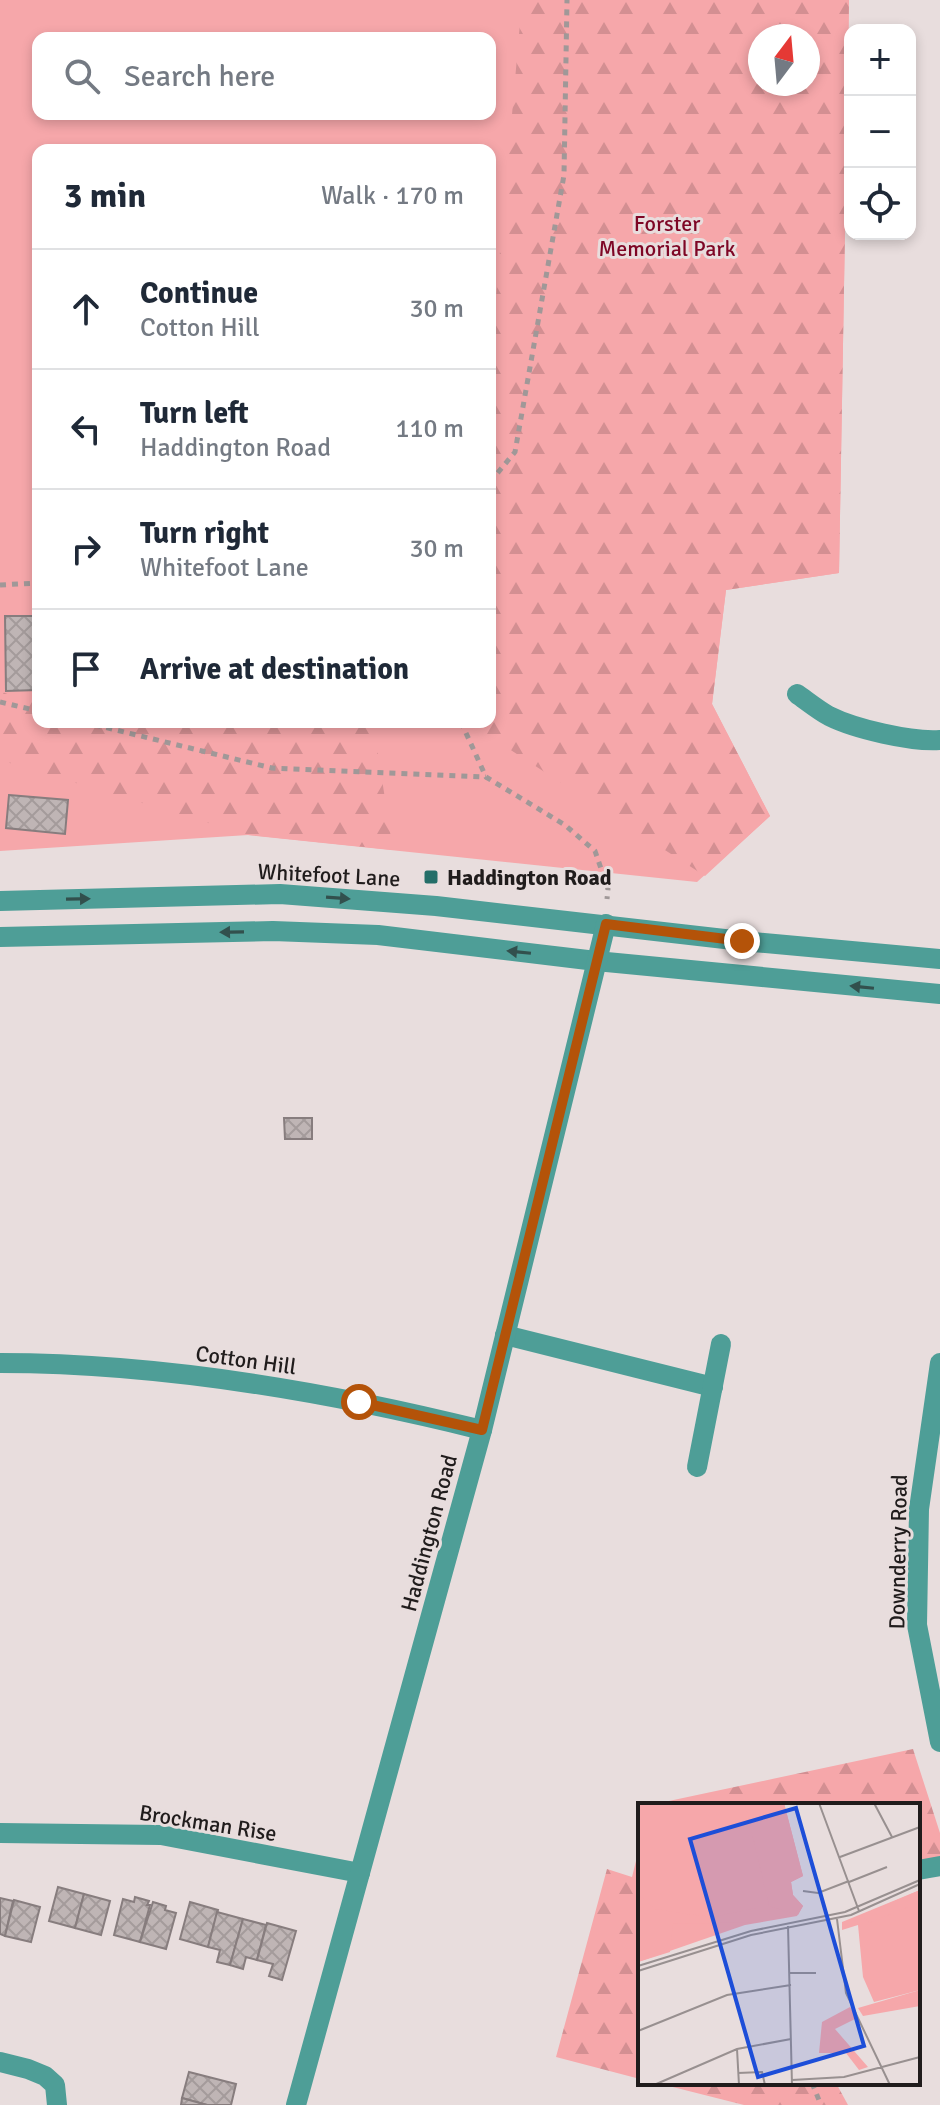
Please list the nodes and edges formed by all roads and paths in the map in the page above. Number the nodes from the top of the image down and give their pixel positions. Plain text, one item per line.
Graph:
1 (567, 0) edge
2 (496, 475) edge
3 (32, 583) edge
4 (0, 585) edge
5 (797, 694) dead end
6 (0, 702) edge
7 (32, 710) edge
8 (108, 728) edge
9 (464, 728) edge
10 (940, 740) edge
11 (486, 777) junction
12 (608, 889) dead end
13 (0, 901) edge
14 (606, 924) junction
15 (0, 937) edge
16 (940, 959) edge
17 (596, 961) junction
18 (940, 994) edge
19 (505, 1335) junction
20 (721, 1344) dead end
21 (0, 1363) edge
22 (940, 1363) edge
23 (713, 1387) junction
24 (482, 1430) junction
25 (697, 1467) dead end
26 (940, 1742) edge
27 (0, 1833) edge
28 (940, 1866) edge
29 (920, 1870) edge
30 (360, 1873) junction
31 (0, 2062) edge
32 (813, 2085) edge
33 (57, 2105) edge
34 (296, 2105) edge
35 (821, 2105) edge

1 - 2 path
3 - 4 path
5 - 10 street
6 - 7 path
8 - 11 path
9 - 11 path
11 - 12 path
13 -> 14 street, Whitefoot Lane
14 - 16 street, Whitefoot Lane
14 - 17 street, Haddington Road
17 -> 15 street
18 -> 17 street
17 - 19 street, Haddington Road
19 - 23 street
19 - 24 street, Haddington Road
20 - 23 street
21 - 24 street, Cotton Hill
22 - 26 street, Downderry Road
23 - 25 street
24 - 30 street, Haddington Road
27 - 30 street, Brockman Rise
28 - 29 street
30 - 34 street, Haddington Road
31 - 33 street
32 - 35 path

